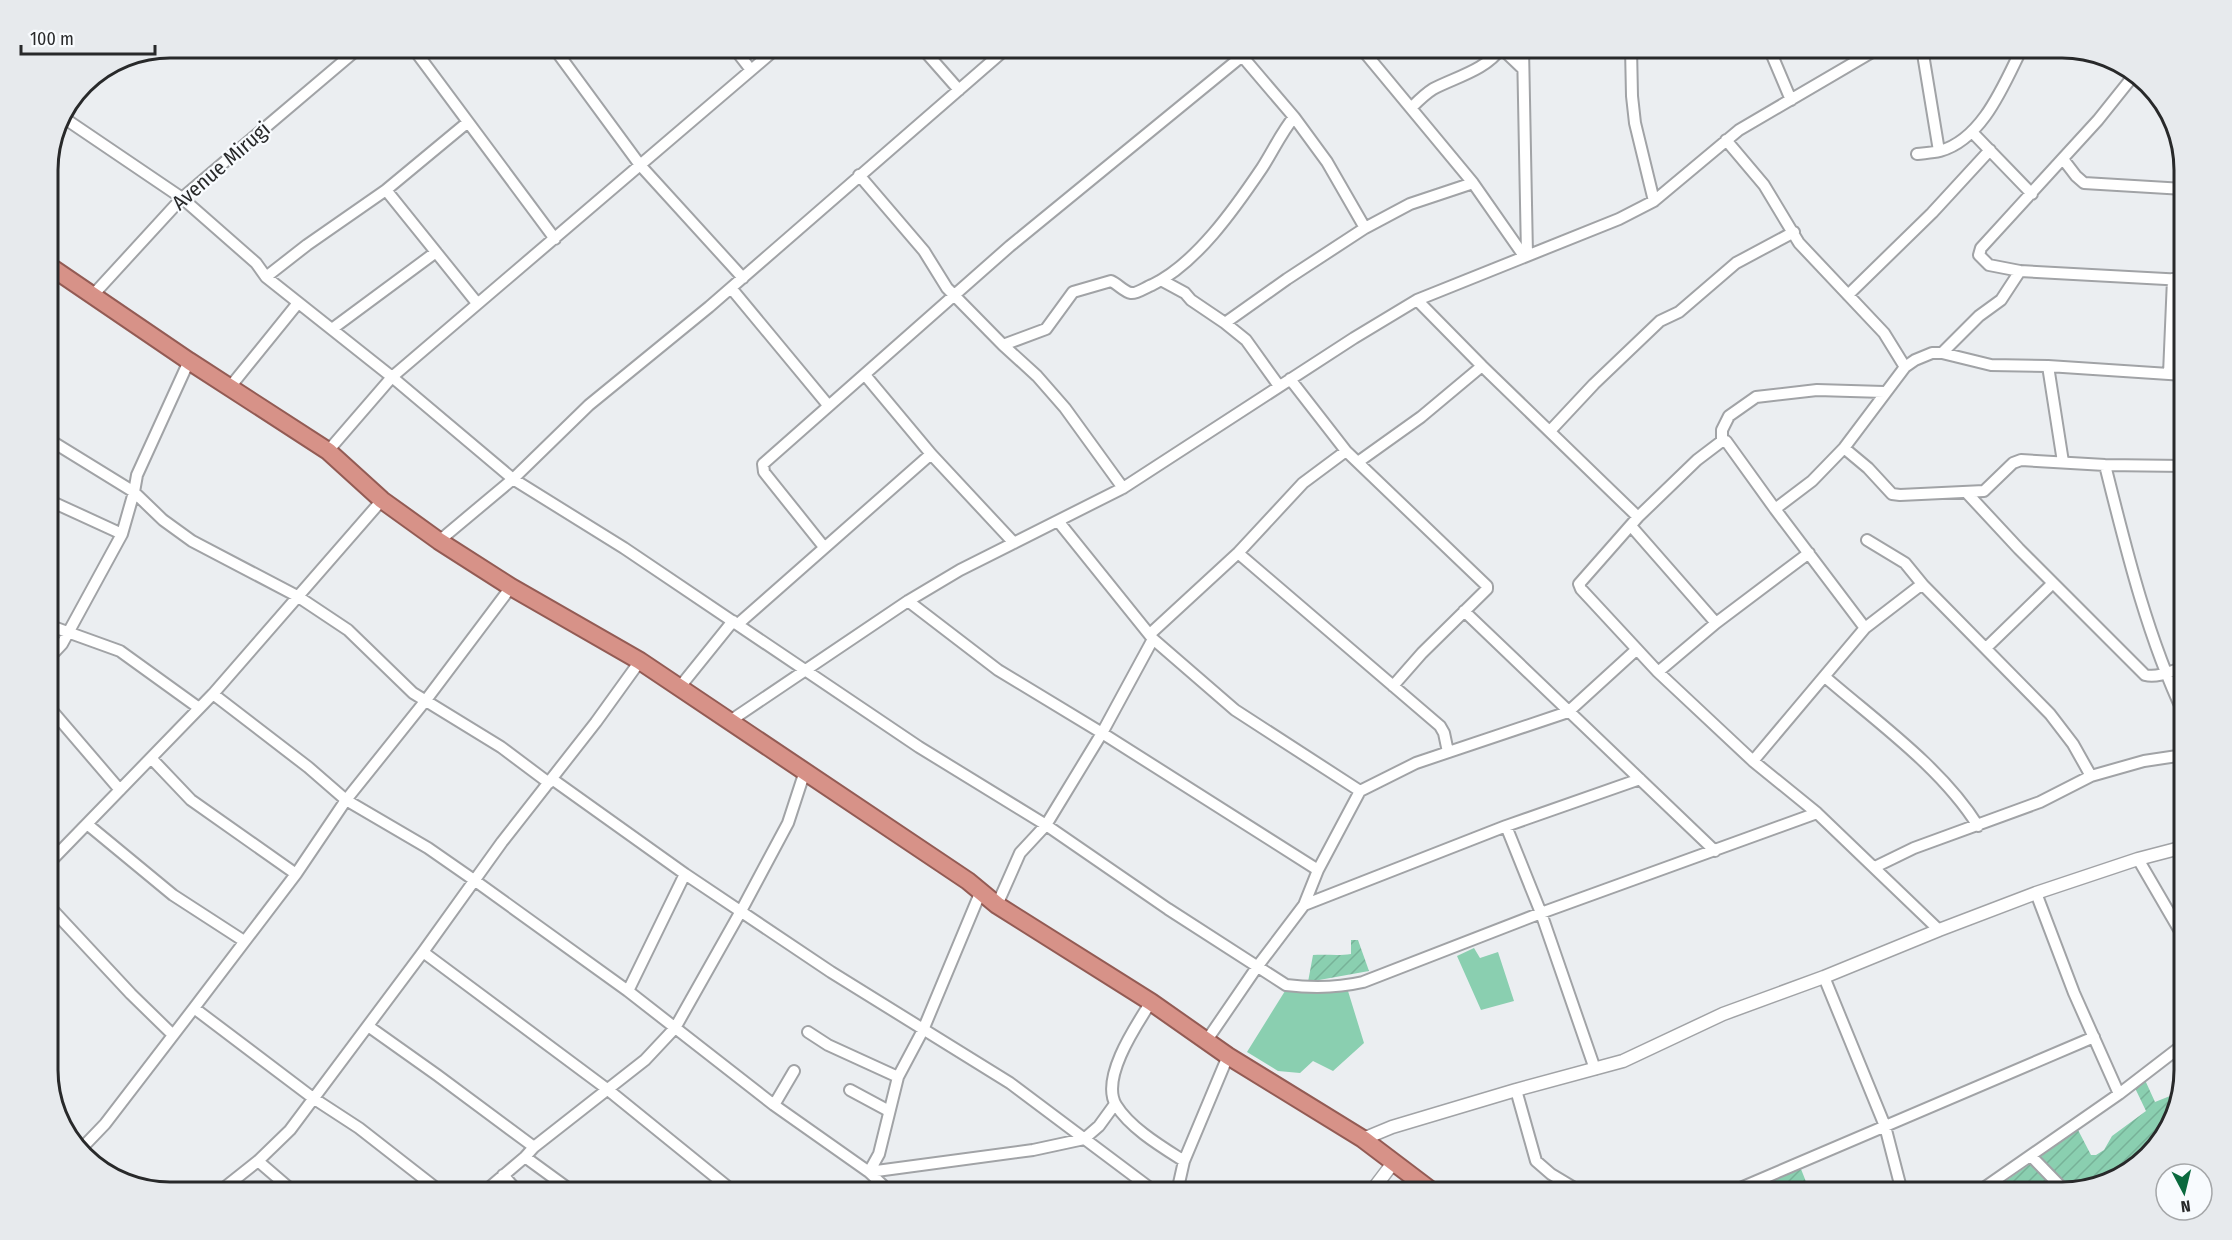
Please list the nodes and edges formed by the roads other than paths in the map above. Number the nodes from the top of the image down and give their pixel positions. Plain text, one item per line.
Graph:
1 (1237, 58) edge
2 (1251, 58) edge
3 (1370, 58) edge
4 (1492, 58) edge
5 (1512, 58) edge
6 (1523, 58) edge
7 (1632, 58) edge
8 (1773, 58) edge
9 (1859, 58) edge
10 (1924, 58) edge
11 (2016, 58) edge
12 (346, 59) edge
13 (421, 59) edge
14 (562, 59) edge
15 (743, 59) edge
16 (764, 59) edge
17 (931, 59) edge
18 (995, 59) edge
19 (1523, 69) junction
20 (751, 70) junction
21 (2129, 81) edge
22 (958, 90) junction
23 (1791, 100) junction
24 (1412, 107) junction
25 (1294, 117) junction
26 (70, 122) edge
27 (468, 122) junction
28 (1972, 132) junction
29 (1726, 140) junction
30 (1990, 150) junction
31 (1939, 151) junction
32 (1917, 154) dead end
33 (2063, 159) junction
34 (640, 165) junction
35 (859, 175) junction
36 (1473, 183) junction
37 (2173, 188) edge
38 (386, 190) junction
39 (2032, 194) junction
40 (182, 198) junction
41 (1654, 201) junction
42 (1365, 228) junction
43 (1794, 231) junction
44 (555, 239) junction
45 (436, 252) junction
46 (1526, 256) junction
47 (2020, 271) junction
48 (59, 272) edge
49 (266, 277) junction
50 (743, 278) junction
51 (2173, 279) edge
52 (1161, 280) junction
53 (731, 288) junction
54 (93, 295) junction
55 (955, 295) junction
56 (1848, 295) junction
57 (1417, 300) junction
58 (298, 303) junction
59 (477, 303) junction
60 (1225, 322) junction
61 (332, 329) junction
62 (2173, 330) edge
63 (1003, 345) junction
64 (1942, 353) junction
65 (189, 361) junction
66 (1482, 366) junction
67 (2048, 366) junction
68 (1905, 367) junction
69 (2169, 374) junction
70 (2173, 374) edge
71 (865, 375) junction
72 (392, 377) junction
73 (1290, 379) junction
74 (1279, 386) junction
75 (230, 387) junction
76 (1884, 392) junction
77 (828, 405) junction
78 (1550, 431) junction
79 (1722, 441) junction
80 (59, 445) edge
81 (1844, 448) junction
82 (328, 451) junction
83 (1346, 451) junction
84 (931, 454) junction
85 (1358, 462) junction
86 (2062, 462) junction
87 (2105, 465) junction
88 (2173, 466) edge
89 (513, 479) junction
90 (1123, 488) junction
91 (135, 492) junction
92 (1966, 492) junction
93 (382, 500) junction
94 (59, 505) edge
95 (1775, 509) junction
96 (1058, 521) junction
97 (1635, 521) junction
98 (122, 534) junction
99 (1867, 540) dead end
100 (439, 541) junction
101 (1014, 543) junction
102 (824, 547) junction
103 (1238, 553) junction
104 (1809, 553) junction
105 (2053, 583) junction
106 (1923, 585) junction
107 (511, 587) junction
108 (297, 597) junction
109 (908, 601) junction
110 (1464, 611) junction
111 (735, 622) junction
112 (1716, 623) junction
113 (1865, 628) junction
114 (59, 630) edge
115 (66, 633) junction
116 (1152, 636) junction
117 (59, 647) edge
118 (1986, 648) junction
119 (1636, 650) junction
120 (640, 661) junction
121 (806, 670) junction
122 (2174, 671) edge
123 (1658, 672) junction
124 (2165, 674) junction
125 (1825, 677) junction
126 (1393, 686) junction
127 (679, 688) junction
128 (2174, 692) edge
129 (213, 694) junction
130 (426, 700) junction
131 (199, 708) junction
132 (1568, 712) junction
133 (59, 719) edge
134 (730, 721) junction
135 (1102, 733) junction
136 (1448, 752) junction
137 (2174, 757) edge
138 (151, 758) junction
139 (1753, 761) junction
140 (805, 771) junction
141 (2091, 776) junction
142 (1640, 779) junction
143 (550, 781) junction
144 (120, 790) junction
145 (1360, 791) junction
146 (346, 800) junction
147 (1817, 813) junction
148 (87, 824) junction
149 (1046, 825) junction
150 (1506, 826) junction
151 (1978, 826) junction
152 (2174, 850) edge
153 (1715, 851) junction
154 (59, 853) edge
155 (2138, 859) junction
156 (1875, 867) junction
157 (1318, 870) junction
158 (296, 874) junction
159 (685, 874) junction
160 (474, 880) junction
161 (981, 891) junction
162 (2036, 893) junction
163 (997, 905) junction
164 (1304, 905) junction
165 (741, 911) junction
166 (1541, 913) junction
167 (59, 917) edge
168 (2174, 921) edge
169 (1939, 930) junction
170 (244, 941) junction
171 (423, 952) junction
172 (1257, 968) junction
173 (1824, 978) junction
174 (628, 991) junction
175 (1151, 1002) junction
176 (194, 1008) junction
177 (368, 1026) junction
178 (675, 1028) junction
179 (924, 1030) junction
180 (808, 1032) dead end
181 (173, 1035) junction
182 (2094, 1037) junction
183 (1207, 1040) junction
184 (2174, 1052) edge
185 (1228, 1056) junction
186 (1595, 1070) junction
187 (794, 1071) dead end
188 (898, 1077) junction
189 (607, 1089) junction
190 (849, 1090) dead end
191 (1516, 1090) junction
192 (2119, 1094) junction
193 (314, 1098) junction
194 (1115, 1104) junction
195 (774, 1105) junction
196 (890, 1111) junction
197 (1885, 1126) junction
198 (1084, 1139) junction
199 (1363, 1139) junction
200 (86, 1143) edge
201 (534, 1147) junction
202 (2031, 1156) junction
203 (525, 1157) junction
204 (258, 1161) junction
205 (1184, 1161) junction
206 (1393, 1163) junction
207 (869, 1172) junction
208 (503, 1175) junction
209 (232, 1182) edge
210 (282, 1182) edge
211 (428, 1182) edge
212 (495, 1182) edge
213 (509, 1182) edge
214 (559, 1182) edge
215 (722, 1182) edge
216 (877, 1182) edge
217 (1142, 1182) edge
218 (1179, 1182) edge
219 (1379, 1182) edge
220 (1419, 1182) edge
221 (1564, 1182) edge
222 (1754, 1182) edge
223 (1899, 1182) edge
224 (1993, 1182) edge
225 (2056, 1182) edge

1 - 55 street
2 - 25 street
3 - 24 street
4 - 24 street
5 - 19 street
6 - 19 street
7 - 41 street
8 - 23 street
9 - 23 street
10 - 31 street
11 - 28 street
12 - 40 street, Avenue Mirugi
13 - 27 street
14 - 34 street
15 - 20 street
16 - 20 street
17 - 22 street
18 - 22 street
19 - 46 street
20 - 34 street
21 - 33 street
22 - 35 street
23 - 29 street
24 - 36 street
25 - 42 street
25 - 52 street
26 - 40 street
27 - 38 street
27 - 44 street
28 - 30 street
28 - 31 street
29 - 41 street
29 - 43 street
30 - 39 street
30 - 56 street
31 - 32 street
33 - 37 street
33 - 39 street
34 - 44 street
34 - 50 street
35 - 50 street
35 - 55 street
36 - 42 street
36 - 46 street
38 - 45 street
38 - 49 street
39 - 47 street
40 - 49 street
40 - 54 street, Avenue Mirugi
41 - 46 street
42 - 60 street
43 - 56 street
43 - 78 street
44 - 59 street
45 - 59 street
45 - 61 street
46 - 57 street
47 - 51 street
47 - 64 street
48 - 54 highway
49 - 58 street
50 - 53 street
52 - 60 street
52 - 63 street
53 - 77 street
53 - 89 street
54 - 65 highway
55 - 63 street
55 - 71 street
56 - 68 street
57 - 66 street
57 - 73 street
58 - 61 street
58 - 75 street
59 - 72 street
60 - 74 street
61 - 72 street
62 - 69 street
63 - 90 street
64 - 67 street
64 - 68 street
65 - 75 highway
65 - 91 street
66 - 78 street
66 - 85 street
67 - 69 street
67 - 86 street
68 - 76 street
69 - 70 street
71 - 77 street
71 - 84 street
72 - 82 street
72 - 89 street
73 - 74 street
73 - 83 street
74 - 90 street
75 - 82 highway
76 - 79 street
76 - 81 street
77 - 102 street
78 - 97 street
79 - 95 street
79 - 97 street
80 - 91 street
81 - 92 street
81 - 95 street
82 - 93 highway
83 - 85 street
83 - 103 street
84 - 101 street
84 - 102 street
85 - 110 street
86 - 87 street
86 - 92 street
87 - 88 street
87 - 124 street
89 - 100 street
89 - 111 street
90 - 96 street
91 - 98 street
91 - 108 street
92 - 105 street
93 - 100 highway
93 - 108 street
94 - 98 street
95 - 104 street
96 - 101 street
96 - 116 street
97 - 112 street
97 - 119 street
98 - 115 street
99 - 106 street
100 - 107 highway
101 - 109 street
102 - 111 street
103 - 116 street
103 - 126 street
104 - 112 street
104 - 113 street
105 - 118 street
105 - 124 street
106 - 113 street
106 - 118 street
107 - 120 highway
107 - 130 street
108 - 129 street
108 - 130 street
109 - 121 street
109 - 135 street
110 - 126 street
110 - 132 street
111 - 121 street
111 - 127 street
112 - 123 street
113 - 125 street
114 - 115 street
115 - 117 street
115 - 131 street
116 - 135 street
116 - 145 street
118 - 141 street
119 - 123 street
119 - 132 street
120 - 127 highway
120 - 143 street
121 - 134 street
121 - 149 street
122 - 124 street
123 - 139 street
124 - 128 street
125 - 139 street
125 - 151 street
126 - 136 street
127 - 134 highway
129 - 131 street
129 - 146 street
130 - 143 street
130 - 146 street
131 - 138 street
132 - 136 street
132 - 142 street
133 - 144 street
134 - 140 highway
135 - 149 street
135 - 157 street
136 - 145 street
137 - 141 street
138 - 144 street
138 - 158 street
139 - 147 street
140 - 161 highway
140 - 165 street
141 - 151 street
142 - 150 street
142 - 153 street
143 - 159 street
143 - 160 street
144 - 148 street
145 - 157 street
146 - 158 street
146 - 160 street
147 - 153 street
147 - 156 street
148 - 154 street
148 - 170 street
149 - 163 street
149 - 172 street
150 - 164 street
150 - 166 street
151 - 156 street
152 - 155 street
153 - 166 street
155 - 162 street
155 - 168 street
156 - 169 street
157 - 164 street
158 - 170 street
159 - 165 street
159 - 174 street
160 - 171 street
160 - 174 street
161 - 163 highway
161 - 179 street
162 - 169 street
162 - 182 street
163 - 175 highway
164 - 172 street
165 - 178 street
165 - 179 street
166 - 172 street
166 - 186 street
167 - 181 street
169 - 173 street
170 - 176 street
171 - 177 street
171 - 189 street
172 - 183 street
173 - 186 street
173 - 197 street
174 - 178 street
175 - 183 highway
175 - 194 street
176 - 181 street
176 - 193 street
177 - 193 street
177 - 201 street
178 - 189 street
178 - 195 street
179 - 188 street
179 - 198 street
180 - 188 street
181 - 200 street
182 - 192 street
182 - 197 street
183 - 185 highway
184 - 192 street
185 - 199 highway
185 - 205 street
186 - 191 street
187 - 195 street
188 - 196 street
189 - 201 street
189 - 215 street
190 - 196 street
191 - 199 street
191 - 221 street
192 - 202 street
193 - 204 street
193 - 211 street
194 - 198 street
194 - 205 street
195 - 207 street
196 - 207 street
197 - 222 street
197 - 223 street
198 - 207 street
198 - 217 street
199 - 206 highway
201 - 203 street
202 - 224 street
202 - 225 street
203 - 208 street
203 - 214 street
204 - 209 street
204 - 210 street
205 - 218 street
206 - 219 street
206 - 220 highway
207 - 216 street
208 - 212 street
208 - 213 street

